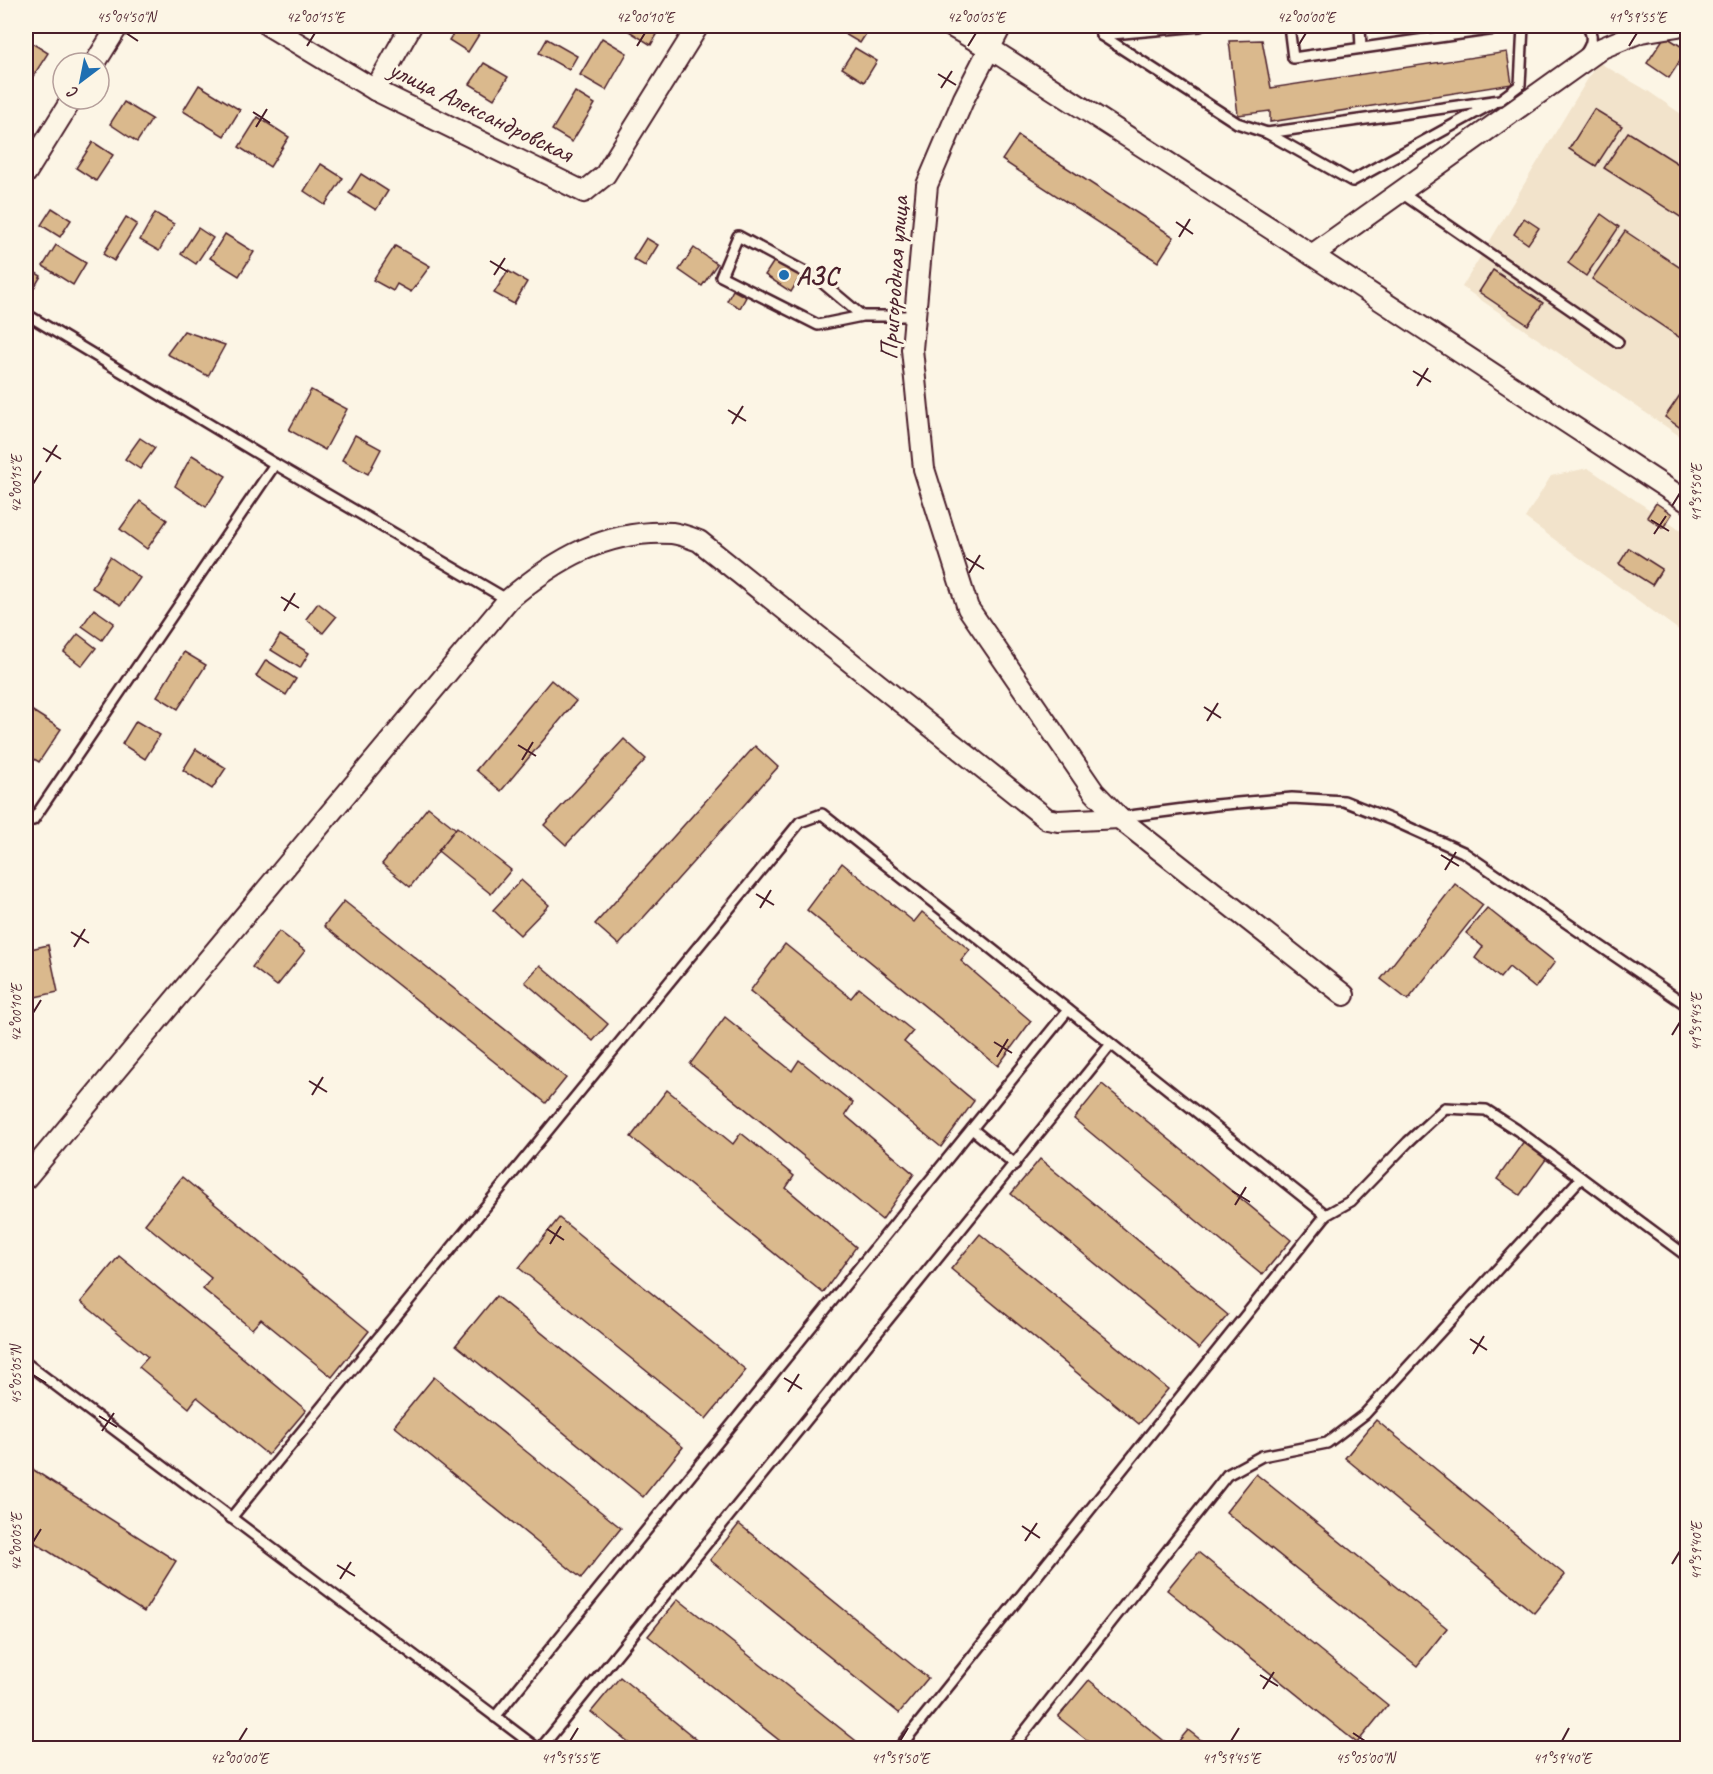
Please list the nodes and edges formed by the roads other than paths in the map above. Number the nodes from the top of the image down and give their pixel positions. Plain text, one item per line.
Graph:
1 (118, 26) edge
2 (269, 26) edge
3 (411, 26) edge
4 (698, 26) edge
5 (951, 26) edge
6 (1001, 26) edge
7 (1200, 26) edge
8 (1289, 26) edge
9 (1360, 26) edge
10 (1516, 26) edge
11 (1523, 26) edge
12 (1587, 26) edge
13 (1678, 26) edge
14 (1101, 30) edge
15 (989, 48) junction
16 (1361, 48) junction
17 (102, 51) edge
18 (1575, 68) junction
19 (375, 90) junction
20 (1500, 100) junction
21 (65, 111) edge
22 (1267, 133) junction
23 (26, 173) edge
24 (1400, 192) junction
25 (1312, 255) junction
26 (26, 314) edge
27 (862, 316) junction
28 (915, 316) junction
29 (1618, 342) dead end
30 (274, 464) junction
31 (1688, 502) edge
32 (508, 600) junction
33 (1119, 818) junction
34 (33, 820) dead end
35 (1344, 995) dead end
36 (1688, 1006) edge
37 (1068, 1010) junction
38 (1111, 1044) junction
39 (972, 1129) junction
40 (1015, 1164) junction
41 (26, 1178) edge
42 (1581, 1178) junction
43 (1326, 1215) junction
44 (1688, 1257) edge
45 (26, 1363) edge
46 (231, 1518) junction
47 (495, 1717) junction
48 (539, 1749) edge
49 (898, 1749) edge
50 (1012, 1749) edge

1 - 17 street
2 - 19 street, улица Александровская
3 - 19 street
4 - 19 street, улица Александровская
5 - 15 street
6 - 15 street, Пригородная улица
7 - 14 lane
8 - 16 lane
9 - 16 lane
10 - 16 lane
11 - 20 lane
12 - 18 lane
13 - 18 street
14 - 22 lane
15 - 25 street
15 - 28 street, Пригородная улица
18 - 24 street
20 - 22 lane
20 - 22 lane
21 - 23 street
24 - 25 street
24 - 29 lane
25 - 31 street
26 - 30 lane
27 - 27 lane
27 - 28 lane
28 - 33 street, Пригородная улица
30 - 32 lane
30 - 34 lane
32 - 33 street
32 - 41 street
33 - 35 street, Пригородная улица
33 - 36 lane
37 - 38 lane
37 - 39 lane
37 - 46 lane
38 - 40 lane
38 - 43 lane
39 - 40 lane
39 - 47 lane
40 - 48 lane
42 - 43 lane
42 - 44 lane
42 - 50 lane
43 - 49 lane
45 - 46 lane
46 - 47 lane
47 - 48 lane

